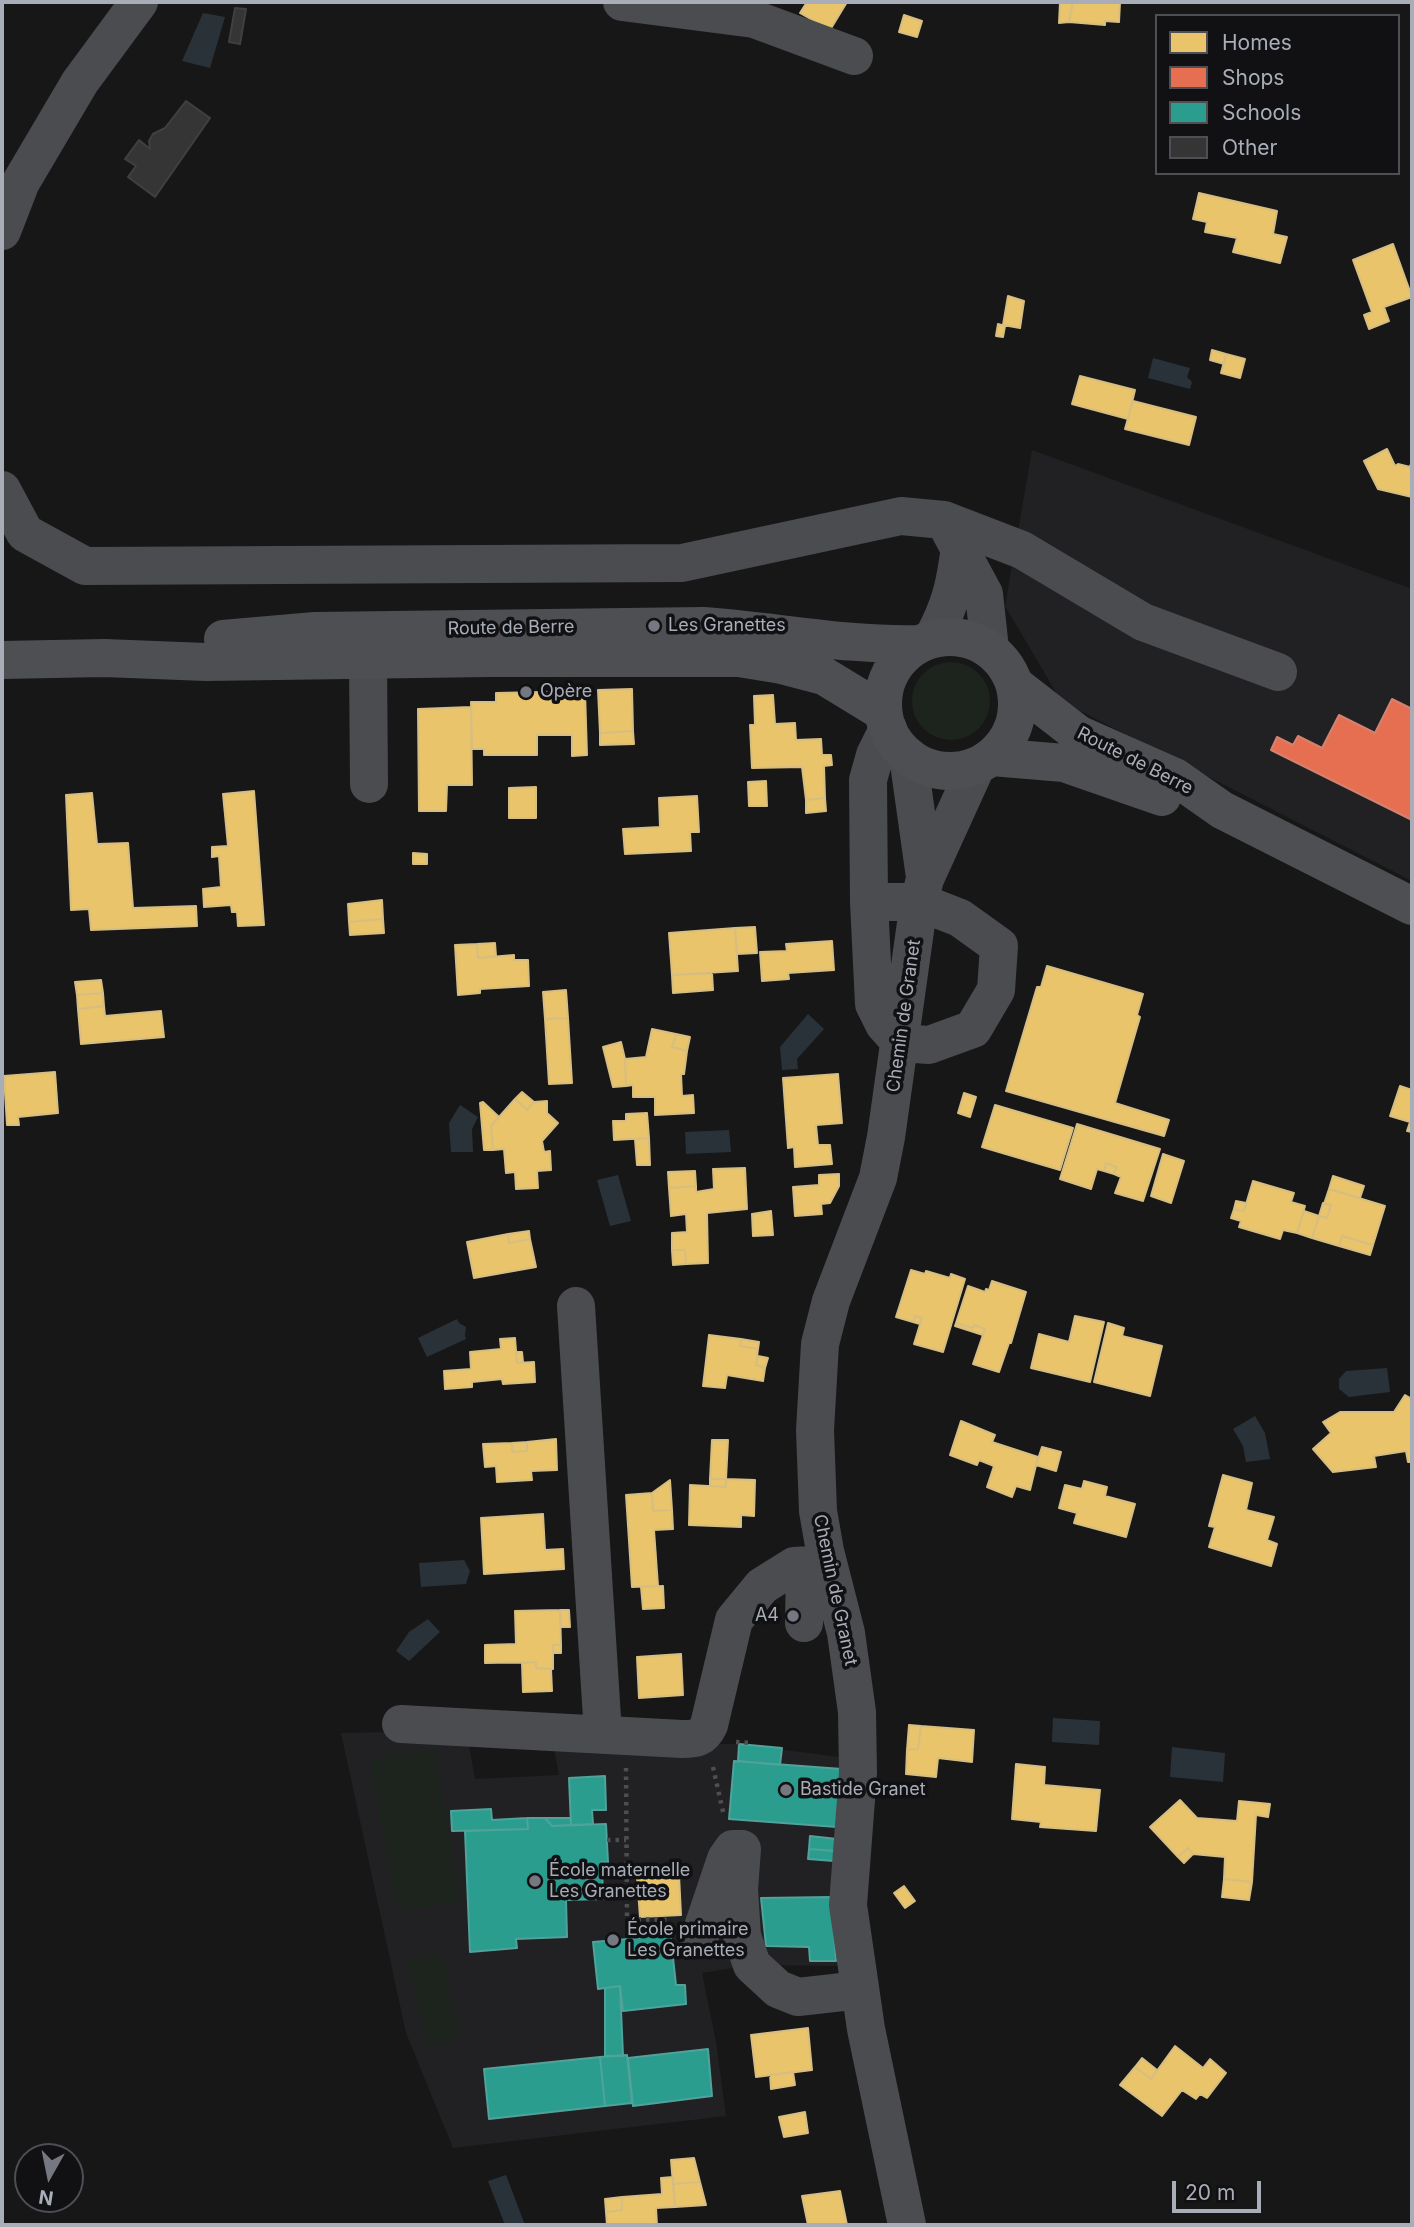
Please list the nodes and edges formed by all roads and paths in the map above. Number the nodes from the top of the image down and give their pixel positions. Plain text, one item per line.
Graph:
1 (139, 2) edge
2 (622, 2) edge
3 (854, 56) dead end
4 (2, 231) edge
5 (2, 490) edge
6 (952, 534) junction
7 (600, 627) junction
8 (926, 641) junction
9 (990, 649) junction
10 (104, 658) junction
11 (2, 660) edge
12 (368, 660) junction
13 (1278, 671) dead end
14 (1015, 684) junction
15 (893, 732) junction
16 (984, 762) junction
17 (369, 784) dead end
18 (1222, 810) junction
19 (922, 890) junction
20 (869, 902) junction
21 (1412, 906) edge
22 (901, 1043) junction
23 (576, 1306) dead end
24 (817, 1565) junction
25 (804, 1623) dead end
26 (401, 1724) dead end
27 (737, 1742) dead end
28 (752, 1743) dead end
29 (615, 1749) junction
30 (712, 1761) dead end
31 (722, 1809) dead end
32 (607, 1840) dead end
33 (626, 1840) junction
34 (686, 1929) joint
35 (860, 1990) junction
36 (907, 2225) edge

1 - 4 street
2 - 3 street
5 - 6 street
6 - 8 street
6 - 9 street
6 - 13 street
7 - 8 main road, Route de Berre
7 - 10 main road, Route de Berre
7 - 12 street
8 - 9 main road
8 - 15 main road
9 - 14 main road
10 - 11 main road, Route de Berre
10 - 12 main road, Route de Berre
12 - 15 main road, Route de Berre
12 - 17 street
14 - 16 main road
14 - 18 main road, Route de Berre
15 - 16 main road
15 - 19 street, Chemin de Granet
15 - 20 street
16 - 18 main road, Route de Berre
16 - 19 street, Chemin de Granet
18 - 21 main road, Route de Berre
19 - 20 street
19 - 22 street, Chemin de Granet
19 - 22 street
20 - 22 street
22 - 24 street, Chemin de Granet
23 - 29 street
24 - 25 street
24 - 29 street
24 - 35 street, Chemin de Granet
26 - 29 street
27 - 28 path
29 - 33 path
30 - 31 path
32 - 33 path
33 - 34 path
34 - 35 street
35 - 36 street, Chemin de Granet

